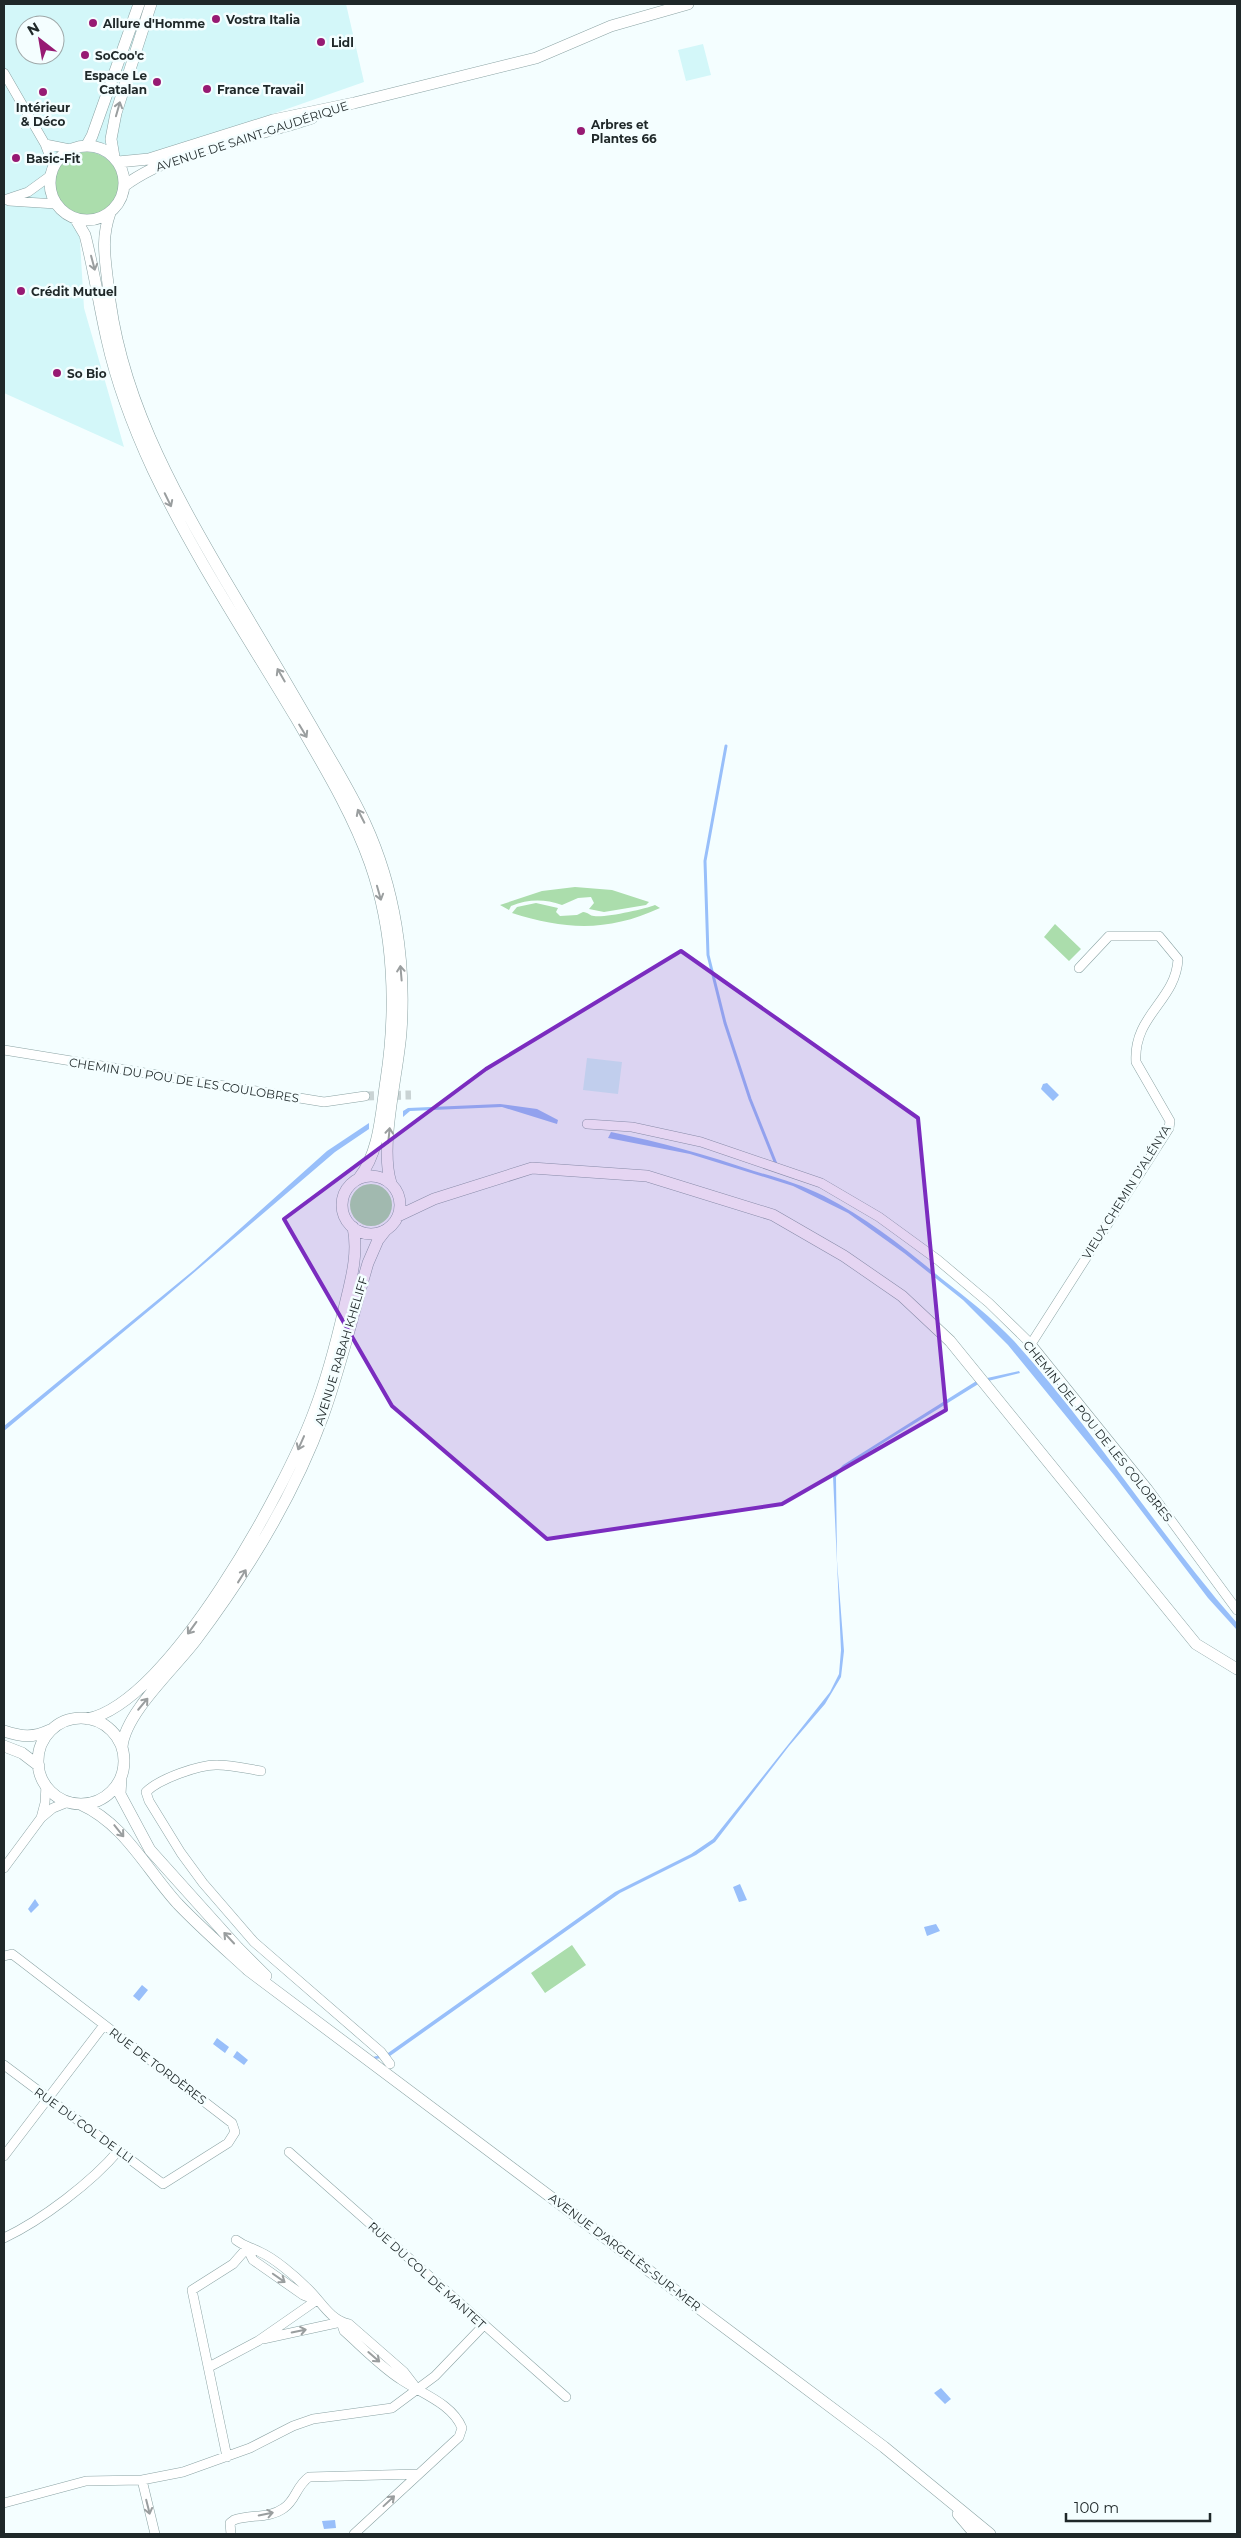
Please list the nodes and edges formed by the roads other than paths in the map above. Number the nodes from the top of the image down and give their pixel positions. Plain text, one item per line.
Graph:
1 (139, 4) edge
2 (151, 4) edge
3 (688, 4) edge
4 (4, 73) edge
5 (354, 103) junction
6 (45, 144) junction
7 (87, 145) junction
8 (70, 149) junction
9 (116, 160) junction
10 (51, 171) junction
11 (124, 186) junction
12 (4, 200) edge
13 (56, 204) junction
14 (110, 212) junction
15 (75, 218) junction
16 (1079, 968) dead end
17 (4, 1050) edge
18 (365, 1096) tunnel mouth
19 (587, 1124) dead end
20 (359, 1178) junction
21 (391, 1183) junction
22 (398, 1194) junction
23 (434, 1199) junction
24 (398, 1216) junction
25 (352, 1228) junction
26 (385, 1231) junction
27 (1031, 1344) junction
28 (1237, 1610) edge
29 (1237, 1669) edge
30 (87, 1719) junction
31 (56, 1727) junction
32 (4, 1731) edge
33 (4, 1746) edge
34 (122, 1747) junction
35 (39, 1766) junction
36 (261, 1771) dead end
37 (120, 1778) junction
38 (46, 1785) junction
39 (74, 1803) junction
40 (41, 1818) junction
41 (4, 1868) edge
42 (4, 1956) edge
43 (301, 2009) junction
44 (104, 2025) junction
45 (390, 2064) dead end
46 (4, 2065) edge
47 (47, 2098) junction
48 (119, 2150) junction
49 (289, 2152) dead end
50 (4, 2156) edge
51 (163, 2184) joint
52 (4, 2238) edge
53 (236, 2240) dead end
54 (248, 2248) junction
55 (317, 2300) junction
56 (341, 2322) junction
57 (484, 2325) junction
58 (258, 2341) junction
59 (209, 2367) junction
60 (417, 2389) junction
61 (566, 2397) dead end
62 (227, 2457) junction
63 (418, 2474) junction
64 (142, 2480) junction
65 (946, 2499) junction
66 (4, 2503) edge
67 (155, 2534) edge
68 (231, 2534) edge
69 (354, 2534) edge
70 (975, 2534) edge
71 (990, 2534) edge

1 - 7 main road
9 -> 2 main road
3 - 5 main road, AVENUE DE SAINT-GAUDÉRIQUE
4 - 6 street
5 - 9 main road, AVENUE DE SAINT-GAUDÉRIQUE
5 - 11 main road, AVENUE DE SAINT-GAUDÉRIQUE
6 - 8 street
6 - 10 street
7 - 8 main road
7 - 9 main road
8 - 10 main road
9 - 11 main road
10 - 12 street
10 - 13 main road
11 - 14 main road
12 - 13 street
13 - 15 main road
14 - 15 main road
21 -> 14 main road
15 -> 20 main road
16 - 27 street, VIEUX CHEMIN D’ALÉNYA
17 - 18 street, CHEMIN DU POU DE LES COULOBRES
19 - 27 street, CHEMIN DEL POU DE LES COLOBRES
20 - 21 main road
20 - 25 main road
21 - 22 main road
22 - 23 main road
22 - 24 main road
23 - 24 main road
23 - 29 main road
24 - 26 main road
25 - 26 main road
25 -> 30 main road, AVENUE RABAH KHELIFF
34 -> 26 main road, AVENUE RABAH KHELIFF
27 - 28 street, CHEMIN DEL POU DE LES COLOBRES
30 - 31 main road
30 - 34 main road
31 - 32 main road
31 - 35 main road
33 - 35 main road
34 - 37 main road
35 - 38 main road
36 - 45 street
37 - 39 main road
43 -> 37 main road, AVENUE D'ARGELÈS-SUR-MER
38 - 39 main road
38 - 40 street
39 - 40 street
39 -> 43 main road, AVENUE D'ARGELÈS-SUR-MER
40 - 41 street
42 - 44 street, RUE DE TORDÈRES
43 - 65 main road, AVENUE D'ARGELÈS-SUR-MER
44 - 47 street
44 - 51 street, RUE DE TORDÈRES
46 - 47 street, RUE DU COL DE LLI
47 - 48 street, RUE DU COL DE LLI
47 - 50 street
48 - 51 street, RUE DU COL DE LLI
48 - 52 street
49 - 57 street, RUE DU COL DE MANTET
53 - 54 street
54 - 55 street
54 - 59 street
55 - 56 street
55 - 58 street
58 -> 56 street
56 - 60 street
57 - 60 street
57 - 61 street, RUE DU COL DE MANTET
58 - 59 street
59 - 62 street
60 - 62 street
60 - 63 street
62 - 64 street
68 -> 63 street
69 -> 63 street
64 - 66 street
64 -> 67 street
65 - 70 main road, AVENUE D'ARGELÈS-SUR-MER
65 - 71 main road, AVENUE D'ARGELÈS-SUR-MER

